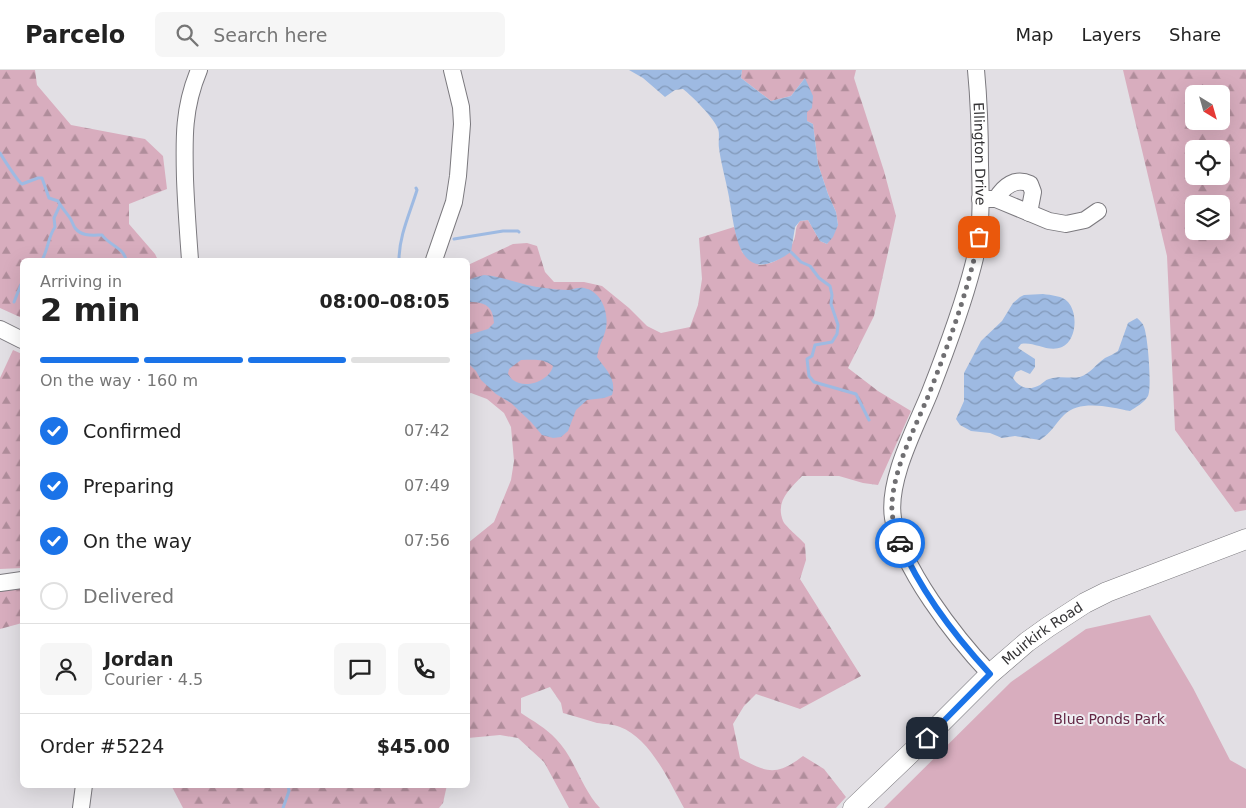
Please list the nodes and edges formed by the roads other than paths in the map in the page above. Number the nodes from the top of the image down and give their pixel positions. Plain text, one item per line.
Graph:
1 (198, 70) edge
2 (452, 70) edge
3 (976, 70) edge
4 (988, 199) junction
5 (1098, 211) dead end
6 (1029, 213) junction
7 (190, 258) edge
8 (435, 258) edge
9 (0, 329) edge
10 (20, 339) edge
11 (1246, 539) edge
12 (20, 580) edge
13 (0, 583) edge
14 (990, 674) junction
15 (84, 788) edge
16 (81, 808) edge
17 (853, 808) edge

1 - 7 street
2 - 8 street
3 - 4 street, Ellington Drive
4 - 6 street
4 - 6 street
4 - 14 street, Ellington Drive
5 - 6 street
9 - 10 street
11 - 14 main road, Muirkirk Road
12 - 13 street
14 - 17 main road, Muirkirk Road
15 - 16 street

